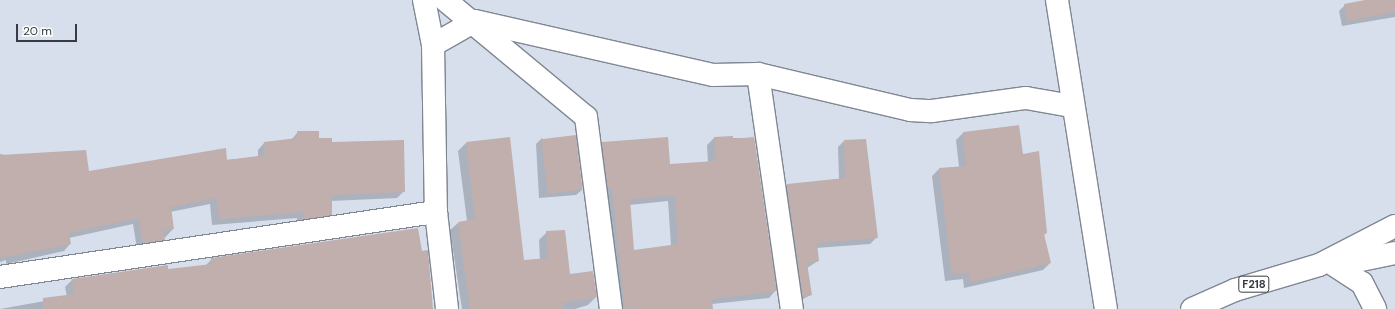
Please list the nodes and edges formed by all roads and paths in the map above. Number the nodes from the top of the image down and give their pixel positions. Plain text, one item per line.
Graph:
1 (424, 0) edge
2 (445, 0) edge
3 (1057, 0) edge
4 (475, 21) junction
5 (433, 45) junction
6 (758, 74) junction
7 (1072, 106) junction
8 (436, 212) junction
9 (1395, 226) edge
10 (1395, 253) edge
11 (1326, 265) junction
12 (0, 277) edge
13 (447, 309) edge
14 (611, 309) edge
15 (792, 309) edge
16 (1106, 309) edge
17 (1192, 309) edge
18 (1375, 309) edge

1 - 5 main road
2 - 4 main road
3 - 7 main road
4 - 5 main road
4 - 6 main road
4 - 14 main road
5 - 8 main road
6 - 7 main road
6 - 15 main road
7 - 16 main road
8 - 12 main road
8 - 13 main road
9 - 11 main road, F218
10 - 11 main road, F218
11 - 17 main road, F218
11 - 18 main road

